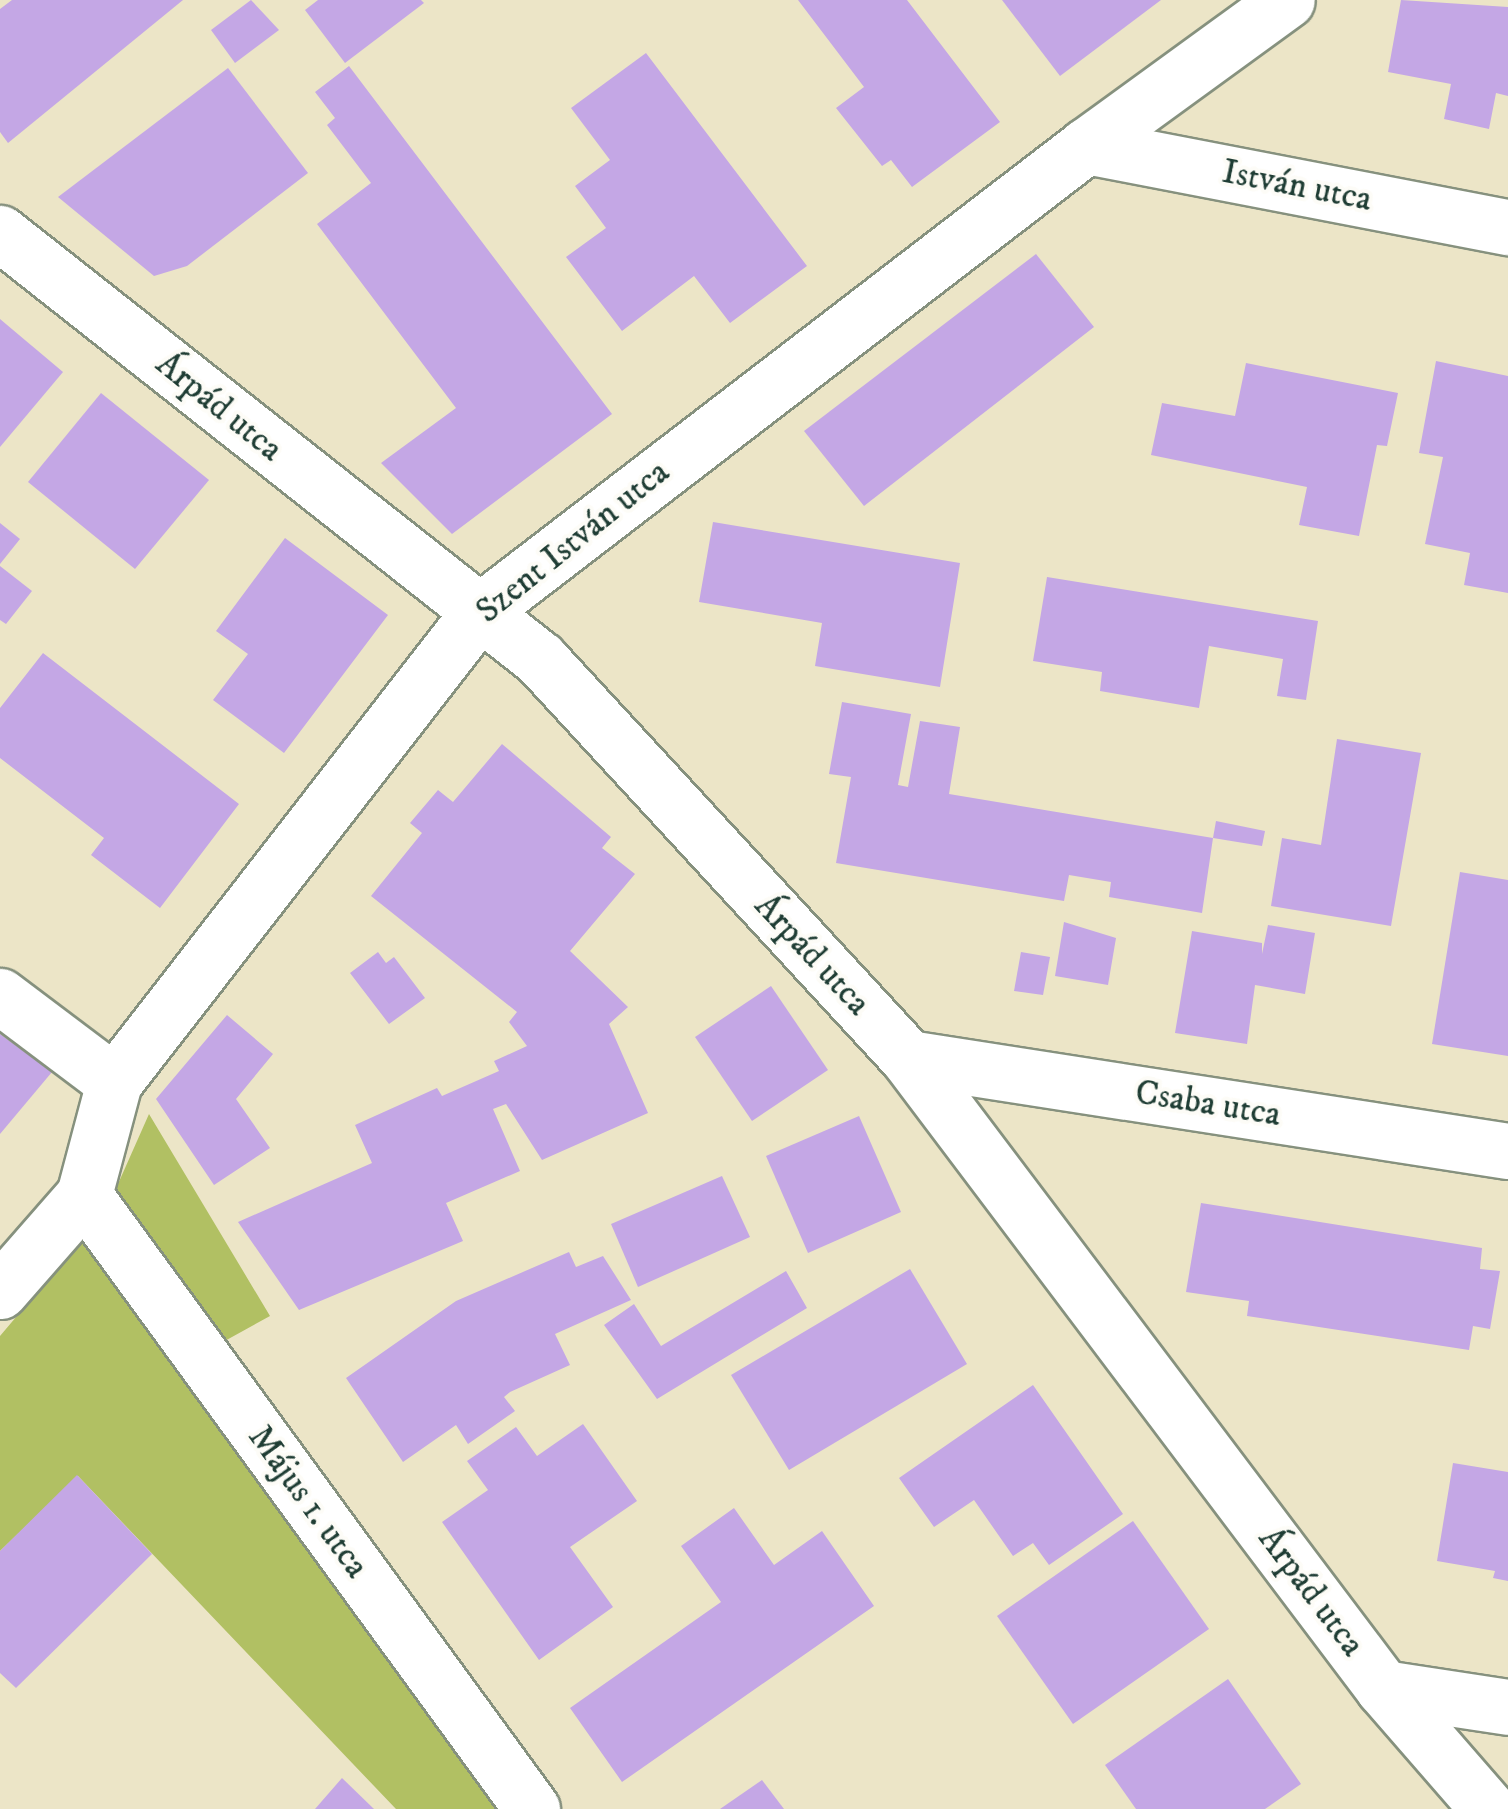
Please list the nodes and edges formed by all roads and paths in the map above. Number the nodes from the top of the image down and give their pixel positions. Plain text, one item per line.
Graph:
1 (1288, 0) edge
2 (1086, 146) junction
3 (1508, 226) edge
4 (0, 232) edge
5 (478, 612) junction
6 (0, 996) edge
7 (908, 1058) junction
8 (114, 1082) junction
9 (1508, 1150) edge
10 (84, 1196) junction
11 (0, 1291) edge
12 (1384, 1688) junction
13 (1508, 1708) edge
14 (532, 1809) edge
15 (1488, 1809) edge

1 - 2 street, Szent István utca
2 - 3 street, István utca
2 - 5 street, Szent István utca
4 - 5 street, Árpád utca
5 - 7 street, Árpád utca
5 - 8 street, Szent István utca
6 - 8 street
7 - 9 street, Csaba utca
7 - 12 street, Árpád utca
8 - 10 street, Szent István utca
10 - 11 street, Szent István utca
10 - 14 street, Május 1. utca
12 - 13 street
12 - 15 street, Árpád utca

